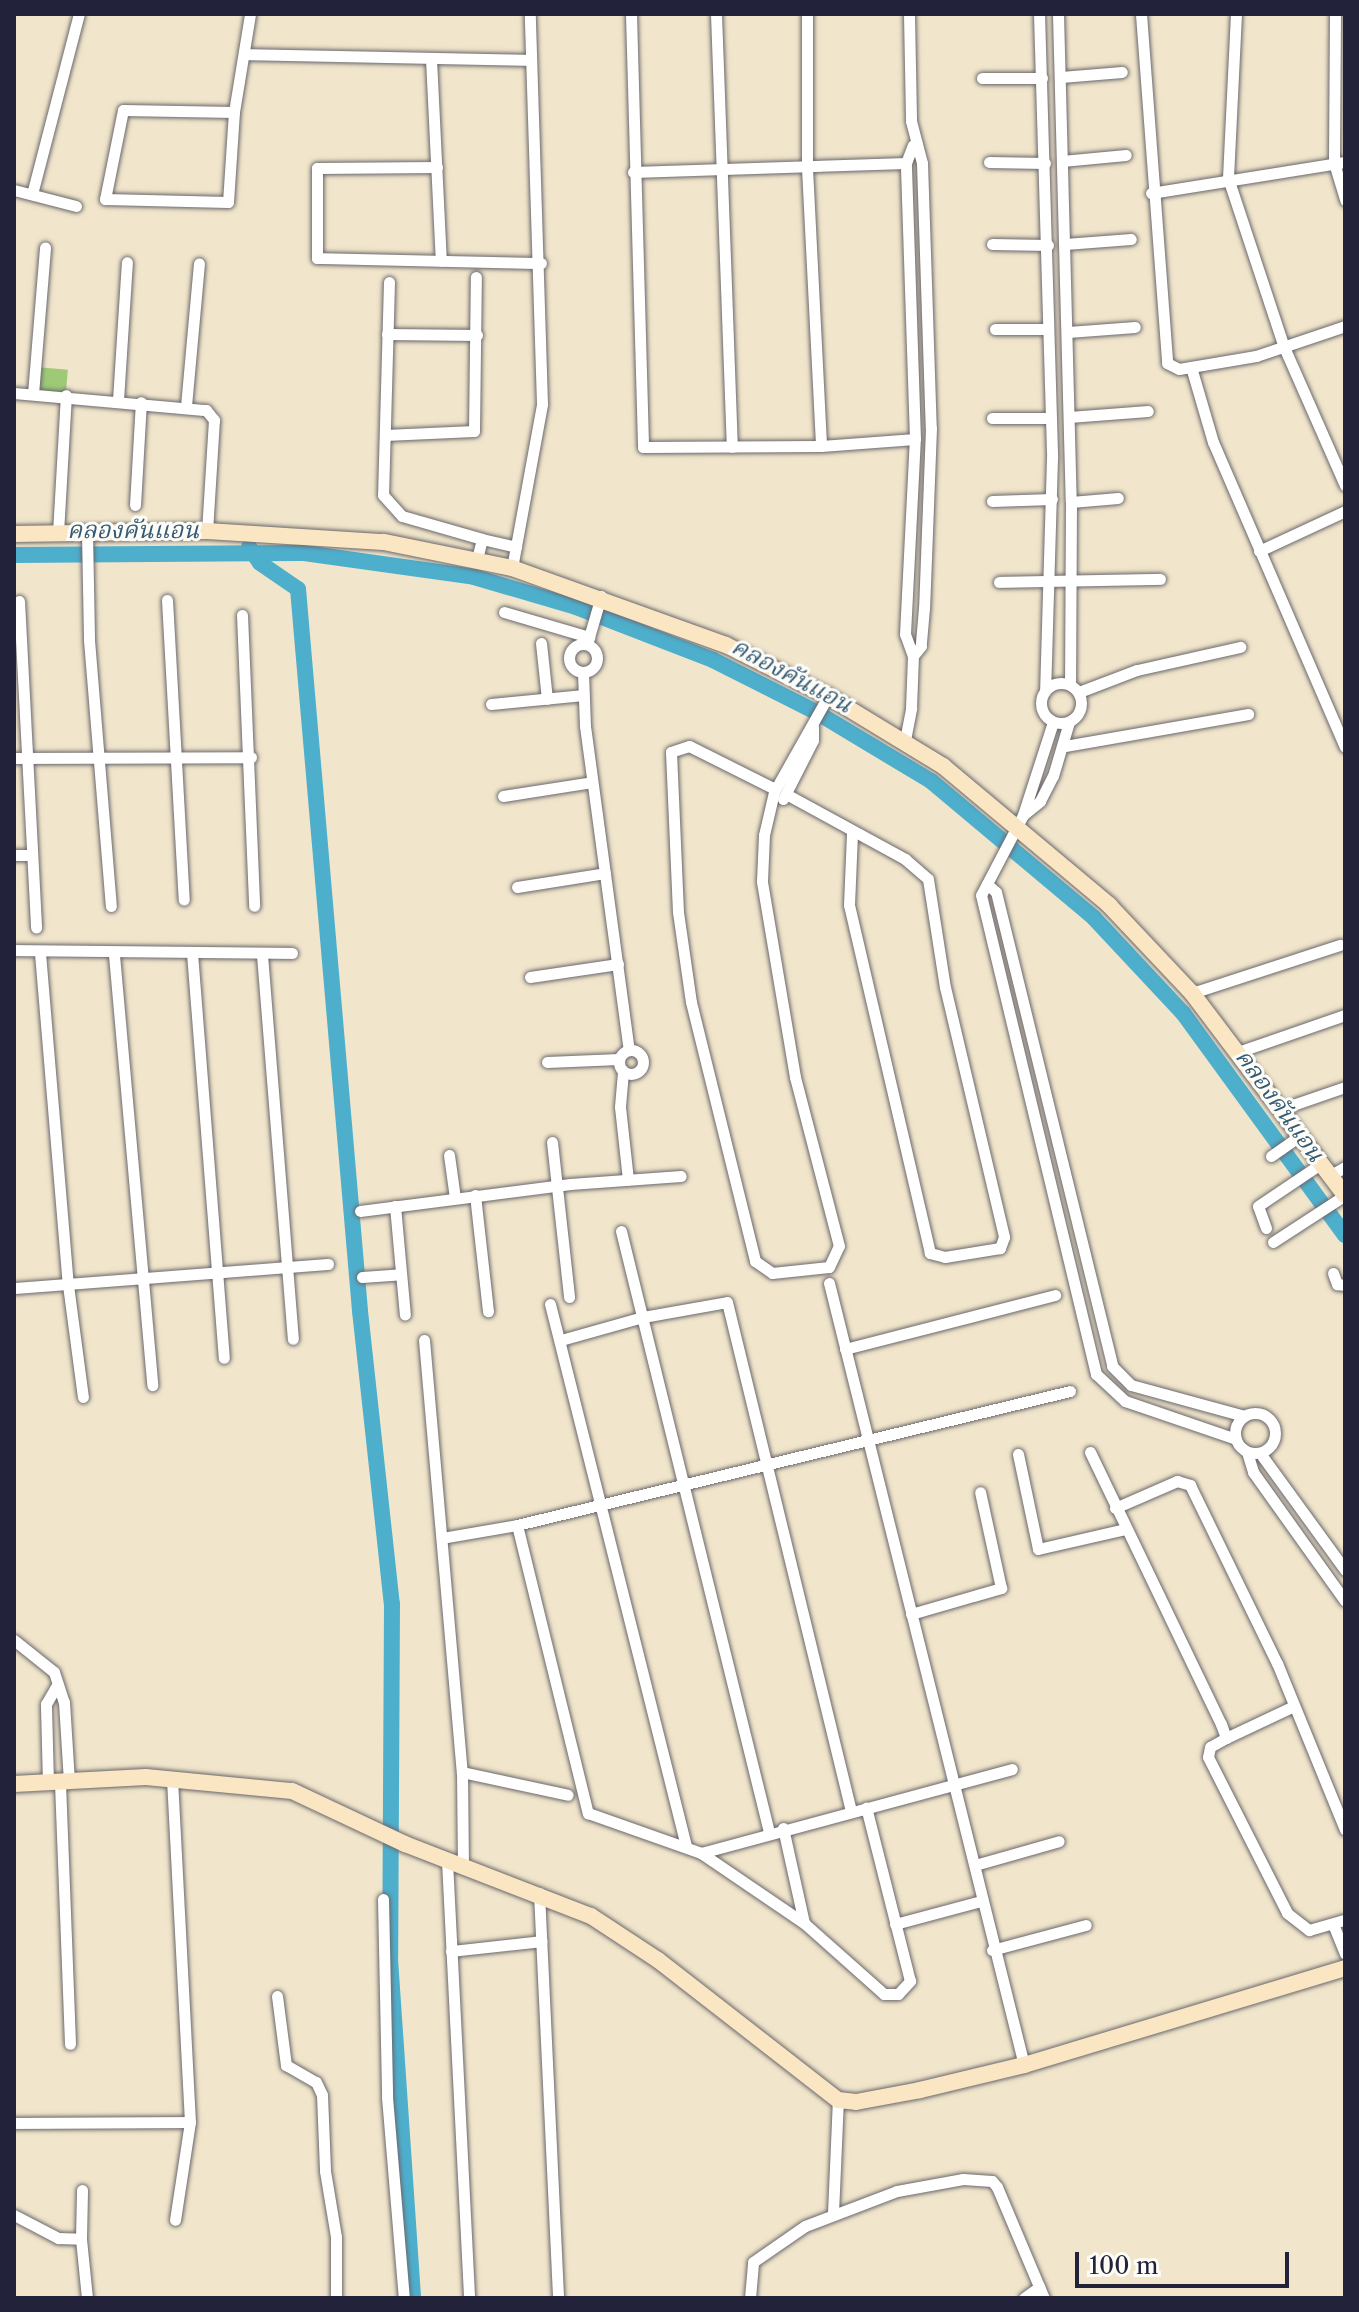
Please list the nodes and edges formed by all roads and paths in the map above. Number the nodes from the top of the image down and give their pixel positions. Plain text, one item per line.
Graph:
1 (79, 14) edge
2 (250, 14) edge
3 (530, 14) edge
4 (631, 14) edge
5 (716, 14) edge
6 (807, 14) edge
7 (909, 14) edge
8 (1039, 14) edge
9 (1058, 14) edge
10 (1141, 14) edge
11 (1236, 14) edge
12 (1335, 14) edge
13 (244, 54) junction
14 (431, 59) junction
15 (530, 60) junction
16 (1122, 72) dead end
17 (1061, 77) junction
18 (982, 78) dead end
19 (1042, 78) junction
20 (234, 112) junction
21 (913, 145) junction
22 (1126, 155) dead end
23 (1062, 161) junction
24 (989, 162) dead end
25 (906, 163) junction
26 (1045, 163) junction
27 (1339, 163) edge
28 (437, 167) junction
29 (807, 168) junction
30 (720, 169) junction
31 (633, 172) junction
32 (1228, 178) junction
33 (14, 190) edge
34 (1151, 193) junction
35 (32, 194) junction
36 (1345, 200) edge
37 (76, 206) dead end
38 (1131, 239) dead end
39 (992, 244) dead end
40 (1065, 244) junction
41 (1048, 245) junction
42 (45, 247) dead end
43 (441, 261) junction
44 (127, 262) dead end
45 (541, 263) junction
46 (199, 264) dead end
47 (476, 277) dead end
48 (1048, 281) junction
49 (1065, 281) junction
50 (389, 282) dead end
51 (914, 324) junction
52 (929, 324) junction
53 (1345, 326) edge
54 (1135, 327) dead end
55 (995, 329) dead end
56 (1048, 329) junction
57 (1068, 332) junction
58 (387, 334) junction
59 (477, 335) junction
60 (1284, 347) junction
61 (1191, 367) junction
62 (14, 393) edge
63 (33, 394) junction
64 (66, 395) junction
65 (118, 400) junction
66 (141, 402) junction
67 (186, 406) junction
68 (1148, 411) dead end
69 (1069, 417) junction
70 (992, 418) dead end
71 (1050, 418) junction
72 (385, 435) junction
73 (915, 439) junction
74 (821, 446) junction
75 (732, 447) junction
76 (1069, 457) junction
77 (1052, 458) junction
78 (1345, 485) edge
79 (1118, 498) dead end
80 (1052, 499) junction
81 (992, 501) dead end
82 (1071, 502) junction
83 (135, 505) dead end
84 (931, 506) junction
85 (913, 507) junction
86 (1345, 511) edge
87 (207, 531) junction
88 (58, 533) junction
89 (14, 534) edge
90 (87, 536) junction
91 (482, 539) junction
92 (516, 547) junction
93 (1259, 551) junction
94 (477, 559) junction
95 (512, 568) junction
96 (1160, 579) dead end
97 (999, 582) dead end
98 (1072, 582) junction
99 (1051, 583) junction
100 (600, 598) junction
101 (167, 600) dead end
102 (19, 601) dead end
103 (504, 612) dead end
104 (242, 615) dead end
105 (589, 638) junction
106 (541, 643) dead end
107 (1240, 647) dead end
108 (913, 656) junction
109 (583, 672) junction
110 (1075, 688) junction
111 (1045, 691) junction
112 (584, 695) junction
113 (547, 699) junction
114 (826, 702) junction
115 (491, 704) dead end
116 (1248, 714) dead end
117 (1053, 722) junction
118 (1069, 722) junction
119 (1342, 730) edge
120 (905, 740) junction
121 (1065, 746) junction
122 (1345, 747) edge
123 (101, 755) junction
124 (174, 756) junction
125 (27, 757) junction
126 (251, 757) junction
127 (14, 758) edge
128 (592, 782) junction
129 (781, 791) junction
130 (503, 796) dead end
131 (1018, 824) junction
132 (852, 833) junction
133 (14, 855) edge
134 (31, 855) junction
135 (605, 873) junction
136 (987, 884) junction
137 (517, 887) dead end
138 (184, 900) dead end
139 (111, 906) dead end
140 (254, 906) dead end
141 (36, 928) dead end
142 (1340, 945) dead end
143 (14, 950) edge
144 (40, 953) junction
145 (192, 953) junction
146 (292, 953) dead end
147 (114, 955) junction
148 (262, 955) junction
149 (618, 964) junction
150 (530, 977) dead end
151 (1192, 993) junction
152 (1345, 1015) edge
153 (629, 1050) junction
154 (1238, 1052) junction
155 (619, 1059) junction
156 (547, 1062) dead end
157 (623, 1072) junction
158 (1345, 1087) edge
159 (1281, 1109) junction
160 (1296, 1138) junction
161 (552, 1142) dead end
162 (449, 1155) dead end
163 (1271, 1156) dead end
164 (1327, 1170) edge
165 (681, 1176) dead end
166 (628, 1180) junction
167 (557, 1185) junction
168 (475, 1195) junction
169 (1341, 1197) edge
170 (455, 1198) junction
171 (395, 1206) junction
172 (360, 1211) dead end
173 (1266, 1228) dead end
174 (621, 1231) dead end
175 (1273, 1242) dead end
176 (328, 1264) dead end
177 (286, 1269) junction
178 (1333, 1273) dead end
179 (401, 1274) junction
180 (218, 1275) junction
181 (362, 1277) dead end
182 (143, 1282) junction
183 (829, 1283) dead end
184 (68, 1285) junction
185 (1345, 1285) edge
186 (14, 1288) edge
187 (1055, 1295) dead end
188 (569, 1297) dead end
189 (550, 1304) dead end
190 (488, 1311) dead end
191 (405, 1315) dead end
192 (643, 1317) junction
193 (293, 1339) dead end
194 (424, 1340) dead end
195 (561, 1340) junction
196 (845, 1349) junction
197 (224, 1358) dead end
198 (152, 1385) dead end
199 (1070, 1391) dead end
200 (83, 1397) dead end
201 (1244, 1416) junction
202 (868, 1438) junction
203 (1236, 1439) junction
204 (1090, 1452) dead end
205 (1247, 1452) junction
206 (1260, 1453) junction
207 (1018, 1454) dead end
208 (766, 1463) junction
209 (684, 1484) junction
210 (980, 1492) dead end
211 (601, 1505) junction
212 (1115, 1508) junction
213 (517, 1525) junction
214 (1125, 1529) junction
215 (442, 1538) junction
216 (1345, 1570) edge
217 (1345, 1601) edge
218 (911, 1614) junction
219 (14, 1640) edge
220 (56, 1687) junction
221 (1294, 1706) junction
222 (1226, 1738) junction
223 (1012, 1769) dead end
224 (462, 1772) junction
225 (172, 1779) junction
226 (59, 1782) junction
227 (957, 1783) junction
228 (14, 1784) edge
229 (568, 1795) dead end
230 (866, 1807) junction
231 (851, 1811) junction
232 (783, 1828) junction
233 (1345, 1830) edge
234 (769, 1832) junction
235 (1059, 1841) dead end
236 (686, 1846) junction
237 (701, 1853) junction
238 (455, 1863) junction
239 (975, 1865) junction
240 (539, 1893) junction
241 (383, 1899) dead end
242 (981, 1901) junction
243 (1339, 1922) edge
244 (804, 1923) junction
245 (895, 1924) junction
246 (1086, 1925) dead end
247 (541, 1941) junction
248 (992, 1950) junction
249 (451, 1951) junction
250 (1345, 1954) edge
251 (1345, 1968) edge
252 (277, 1996) dead end
253 (70, 2044) dead end
254 (1024, 2065) junction
255 (838, 2100) junction
256 (190, 2122) junction
257 (14, 2123) edge
258 (82, 2190) dead end
259 (833, 2213) junction
260 (14, 2215) edge
261 (175, 2220) dead end
262 (81, 2239) junction
263 (1042, 2292) edge
264 (87, 2298) edge
265 (336, 2298) edge
266 (404, 2298) edge
267 (469, 2298) edge
268 (558, 2298) edge
269 (750, 2298) edge
270 (1024, 2298) edge

1 - 35 street
2 - 13 street
3 - 15 street
4 - 31 street
5 - 30 street
6 - 29 street
7 - 21 street
8 - 19 street
9 - 17 street
10 - 34 street
11 - 32 street
12 - 27 street
13 - 14 street
13 - 20 street
14 - 15 street
14 - 28 street
15 - 45 street
16 - 17 street
17 - 23 street
18 - 19 street
19 - 26 street
20 - 20 street
21 - 25 street
21 - 52 street
22 - 23 street
23 - 40 street
24 - 26 street
25 - 29 street
25 - 51 street
26 - 41 street
27 - 32 street
27 - 36 street
28 - 43 street
28 - 43 street
29 - 30 street
29 - 74 street
30 - 31 street
30 - 75 street
31 - 75 street
32 - 34 street
32 - 60 street
33 - 35 street
34 - 61 street
35 - 37 street
38 - 40 street
39 - 41 street
40 - 49 street
41 - 48 street
42 - 63 street
43 - 45 street
44 - 65 street
45 - 92 street
46 - 67 street
47 - 59 street
48 - 49 street
48 - 56 street
49 - 57 street
50 - 58 street
51 - 52 street
51 - 73 street
52 - 84 street
53 - 60 street
54 - 57 street
55 - 56 street
56 - 71 street
57 - 69 street
58 - 59 street
58 - 72 street
59 - 72 street
60 - 61 street
60 - 78 street
61 - 93 street
62 - 63 street
63 - 64 street
64 - 65 street
64 - 88 street
65 - 66 street
66 - 67 street
66 - 83 street
67 - 87 street
68 - 69 street
69 - 76 street
70 - 71 street
71 - 77 street
72 - 91 street
73 - 74 street
73 - 85 street
74 - 75 street
76 - 77 street
76 - 82 street
77 - 80 street
79 - 82 street
80 - 81 street
80 - 99 street
82 - 98 street
84 - 85 street
84 - 108 street
85 - 108 street
86 - 93 street
87 - 90 street
87 - 94 street
88 - 89 street
88 - 90 street
90 - 123 street
91 - 92 street
91 - 94 street
92 - 95 street
93 - 119 street
94 - 95 street
95 - 100 street
96 - 98 street
97 - 99 street
98 - 99 street
98 - 110 street
99 - 111 street
100 - 105 street
100 - 114 street
101 - 124 street
102 - 125 street
103 - 105 street
104 - 126 street
105 - 109 street
105 - 109 street
106 - 113 street
107 - 110 street
108 - 120 street
109 - 112 street
110 - 111 street
110 - 118 street
111 - 117 street
112 - 113 street
112 - 128 street
113 - 115 street
114 - 120 street
114 - 129 street
116 - 121 street
117 - 118 street
117 - 131 street
118 - 121 street
119 - 122 street
120 - 131 street
121 - 131 street
123 - 124 street
123 - 125 street
123 - 139 street
124 - 126 street
124 - 138 street
125 - 127 street
125 - 134 street
126 - 140 street
128 - 130 street
128 - 135 street
129 - 129 street
129 - 132 street
131 - 136 street
131 - 151 street
132 - 132 street
133 - 134 street
134 - 141 street
135 - 137 street
135 - 149 street
136 - 201 street
136 - 203 street
142 - 151 street
143 - 144 street
144 - 147 street
144 - 184 street
145 - 147 street
145 - 148 street
145 - 180 street
146 - 148 street
147 - 182 street
148 - 177 street
149 - 150 street
149 - 153 street
151 - 154 street
152 - 154 street
153 - 155 street
153 - 157 street
154 - 159 street
155 - 156 street
155 - 157 street
157 - 166 street
158 - 159 street
159 - 160 street
160 - 163 street
160 - 164 street
161 - 167 street
162 - 170 street
164 - 169 street
164 - 173 street
165 - 166 street
166 - 167 street
167 - 168 street
167 - 188 street
168 - 170 street
168 - 190 street
169 - 175 street
170 - 171 street
171 - 172 street
171 - 179 street
174 - 192 street
176 - 177 street
177 - 180 street
177 - 193 street
178 - 185 street
179 - 181 street
179 - 191 street
180 - 182 street
180 - 197 street
182 - 184 street
182 - 198 street
183 - 196 street
184 - 186 street
184 - 200 street
187 - 196 street
189 - 195 street
192 - 195 street
192 - 208 street
192 - 209 street
194 - 215 street
195 - 211 street
196 - 202 street
199 - 202 street
201 - 203 street
201 - 206 street
202 - 208 street
202 - 218 street
203 - 205 street
204 - 212 street
205 - 206 street
205 - 217 street
206 - 216 street
207 - 214 street
208 - 209 street
208 - 231 street
209 - 211 street
209 - 234 street
210 - 218 street
211 - 213 street
211 - 236 street
212 - 214 street
212 - 221 street
213 - 215 street
213 - 236 street
214 - 222 street
215 - 224 street
218 - 227 street
219 - 220 street
220 - 226 street
220 - 226 street
221 - 222 street
221 - 233 street
222 - 243 street
223 - 227 street
224 - 229 street
224 - 238 street
225 - 226 street
225 - 238 street
225 - 256 street
226 - 228 street
226 - 253 street
227 - 230 street
227 - 239 street
230 - 231 street
230 - 245 street
231 - 232 street
232 - 234 street
232 - 244 street
234 - 237 street
235 - 239 street
236 - 237 street
237 - 244 street
238 - 240 street
238 - 249 street
239 - 242 street
240 - 247 street
240 - 255 street
241 - 266 street
242 - 245 street
242 - 248 street
243 - 250 street
244 - 245 street
246 - 248 street
247 - 249 street
247 - 268 street
248 - 254 street
249 - 267 street
251 - 254 street
252 - 265 street
254 - 255 street
255 - 259 street
256 - 257 street
256 - 261 street
258 - 262 street
259 - 263 street
259 - 269 street
260 - 262 street
262 - 264 street
263 - 270 street

